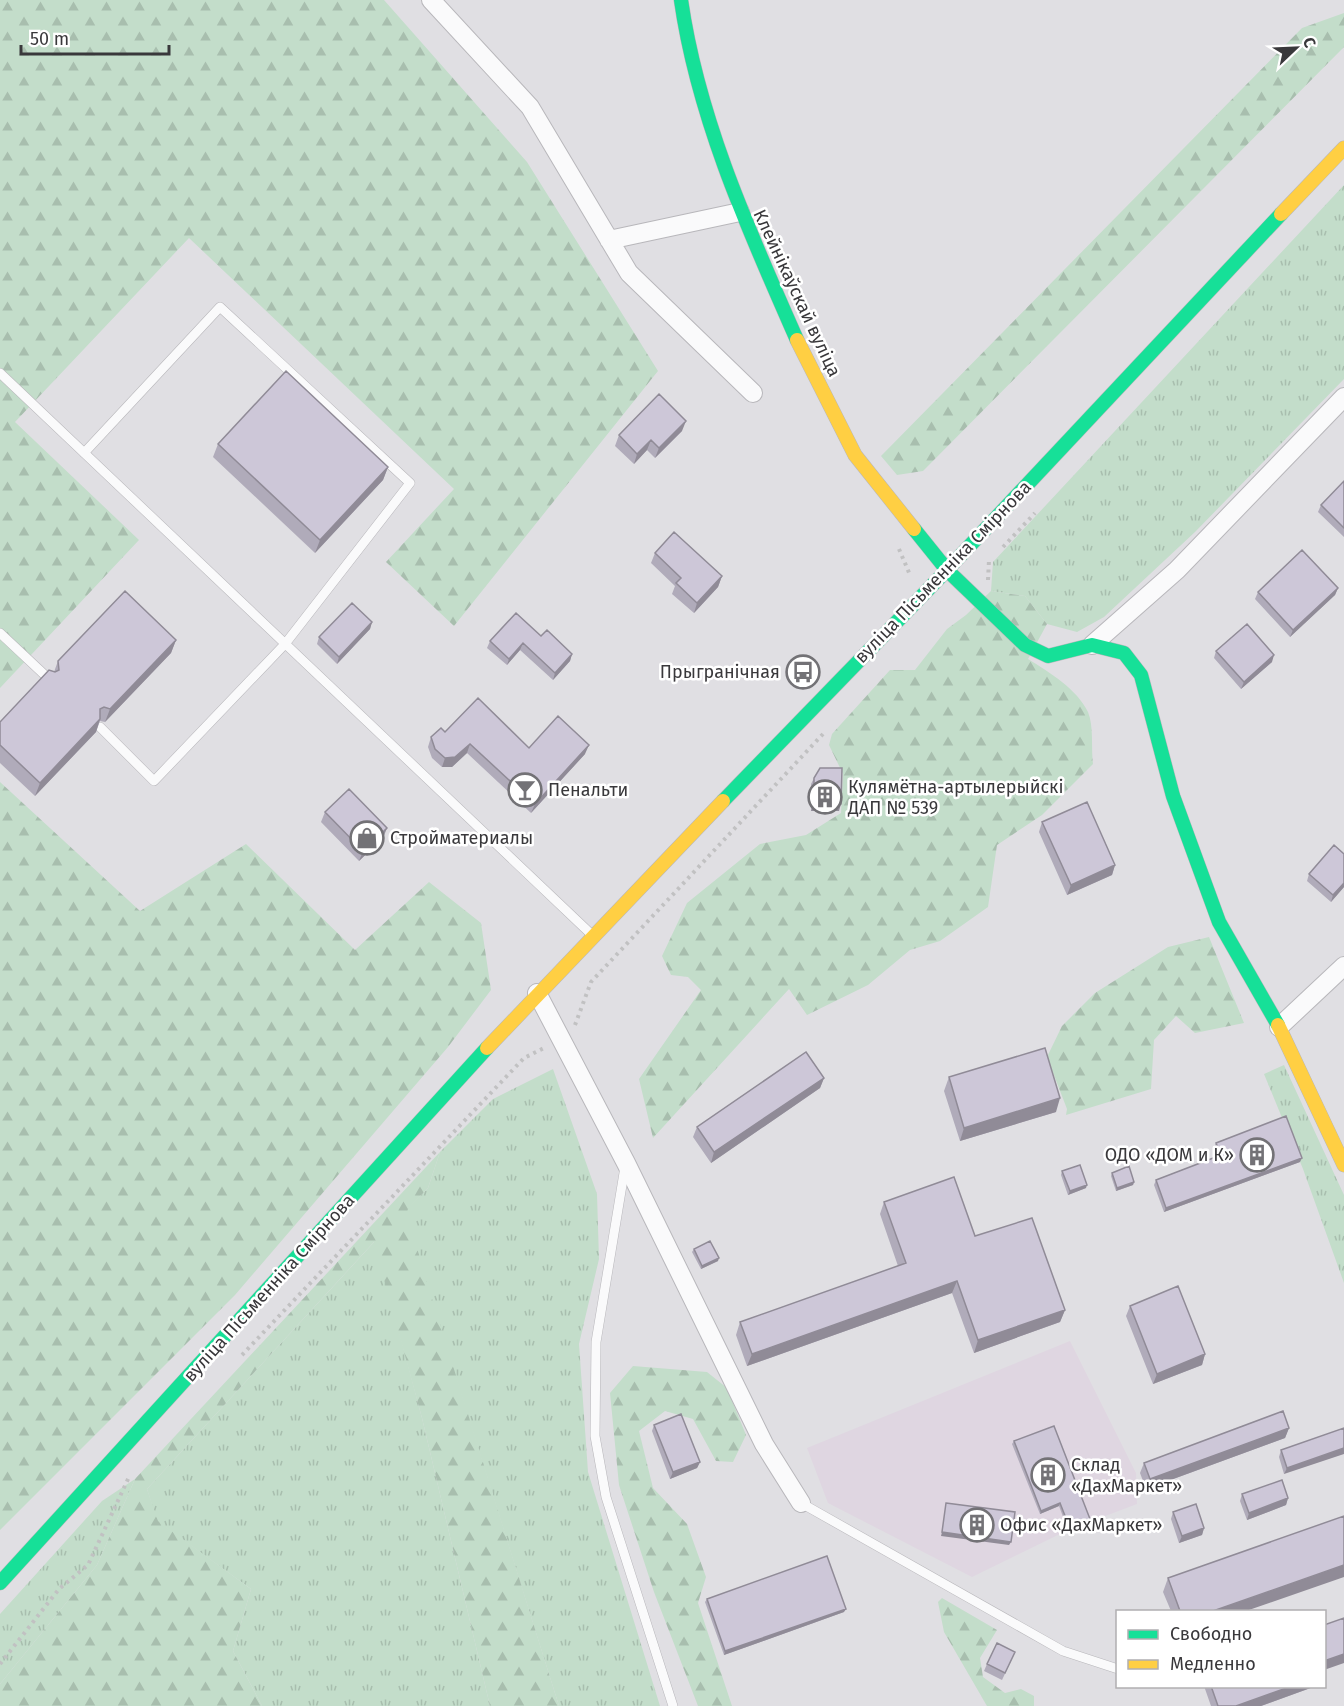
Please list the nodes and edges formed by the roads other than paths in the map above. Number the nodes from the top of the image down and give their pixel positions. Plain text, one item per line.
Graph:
1 (431, 0) edge
2 (681, 0) edge
3 (1344, 148) edge
4 (740, 212) junction
5 (609, 240) junction
6 (0, 374) edge
7 (753, 393) dead end
8 (1344, 397) edge
9 (84, 453) junction
10 (947, 570) junction
11 (0, 633) edge
12 (285, 644) junction
13 (1092, 645) junction
14 (49, 679) edge
15 (100, 728) edge
16 (593, 935) junction
17 (1344, 966) edge
18 (537, 993) junction
19 (1279, 1027) junction
20 (626, 1163) junction
21 (1344, 1165) edge
22 (801, 1503) joint
23 (0, 1582) edge
24 (1116, 1668) edge
25 (674, 1706) edge

1 - 5 street
2 - 4 main road, Клейнікаўскай вуліца
3 - 10 main road, вуліца Пісьменніка Смірнова
4 - 5 street
4 - 10 main road, Клейнікаўскай вуліца
5 - 7 street
6 - 9 lane
8 - 13 street
9 - 12 lane
9 - 12 lane
10 - 13 main road, Клейнікаўскай вуліца
10 - 16 main road, вуліца Пісьменніка Смірнова
11 - 14 lane
12 - 15 lane
12 - 16 lane
13 - 19 main road
16 - 18 main road, вуліца Пісьменніка Смірнова
17 - 19 street
18 - 20 street
18 - 23 main road, вуліца Пісьменніка Смірнова
19 - 21 main road
20 - 22 street
20 - 25 lane
22 - 24 lane

